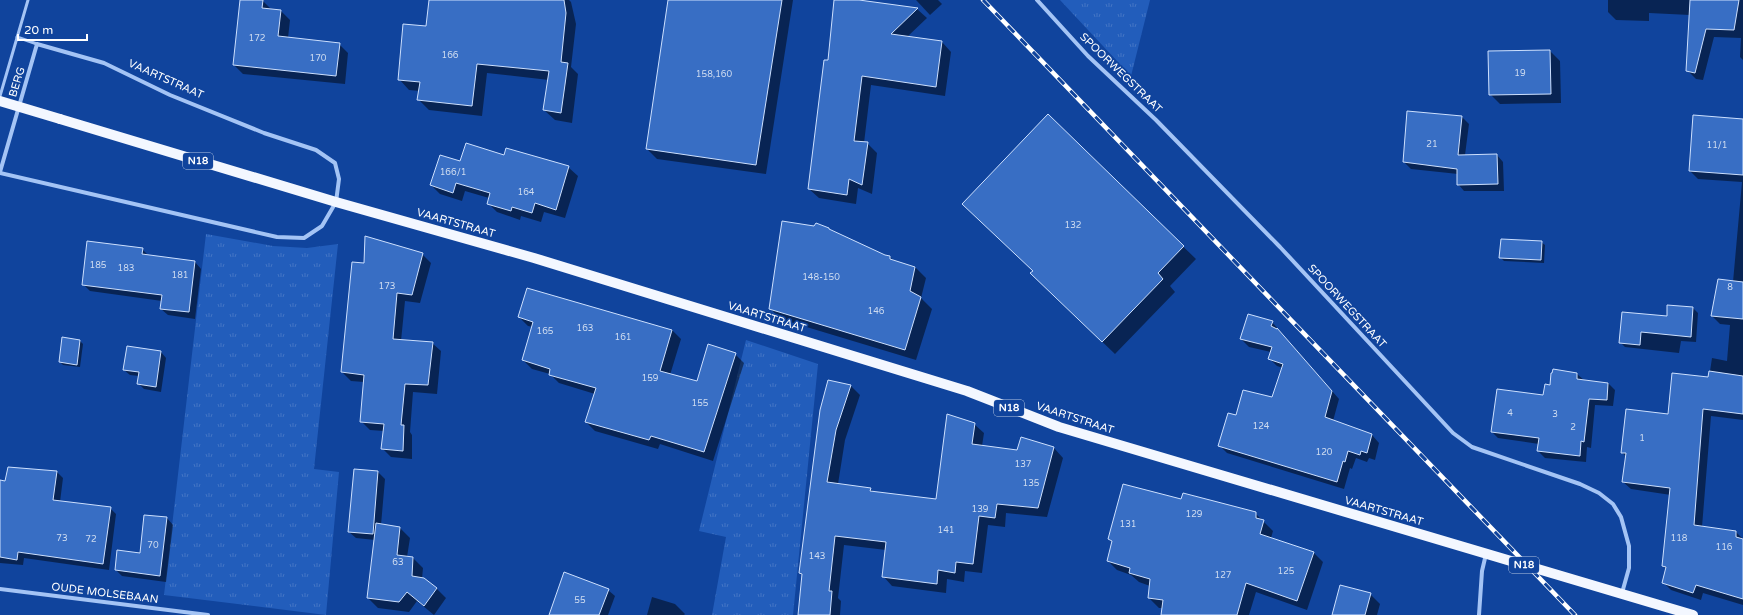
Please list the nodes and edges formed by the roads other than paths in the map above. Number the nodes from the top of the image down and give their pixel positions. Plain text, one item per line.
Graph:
1 (28, 0) edge
2 (1037, 0) edge
3 (17, 37) junction
4 (37, 44) junction
5 (0, 96) edge
6 (0, 101) edge
7 (0, 172) edge
8 (336, 202) junction
9 (1486, 553) junction
10 (0, 589) edge
11 (1622, 594) junction
12 (208, 615) edge
13 (1479, 615) edge
14 (1693, 615) edge

1 - 3 lane
2 - 11 street, SPOORWEGSTRAAT
3 - 4 lane
3 - 5 lane
4 - 7 street, BERG
4 - 8 street, VAARTSTRAAT
6 - 8 main road, VAARTSTRAAT / N18, bridge
7 - 8 street, VAARTSTRAAT
8 - 9 main road, VAARTSTRAAT / N18
9 - 11 main road, VAARTSTRAAT / N18
9 - 13 street
10 - 12 street, OUDE MOLSEBAAN
11 - 14 main road, VAARTSTRAAT / N18

